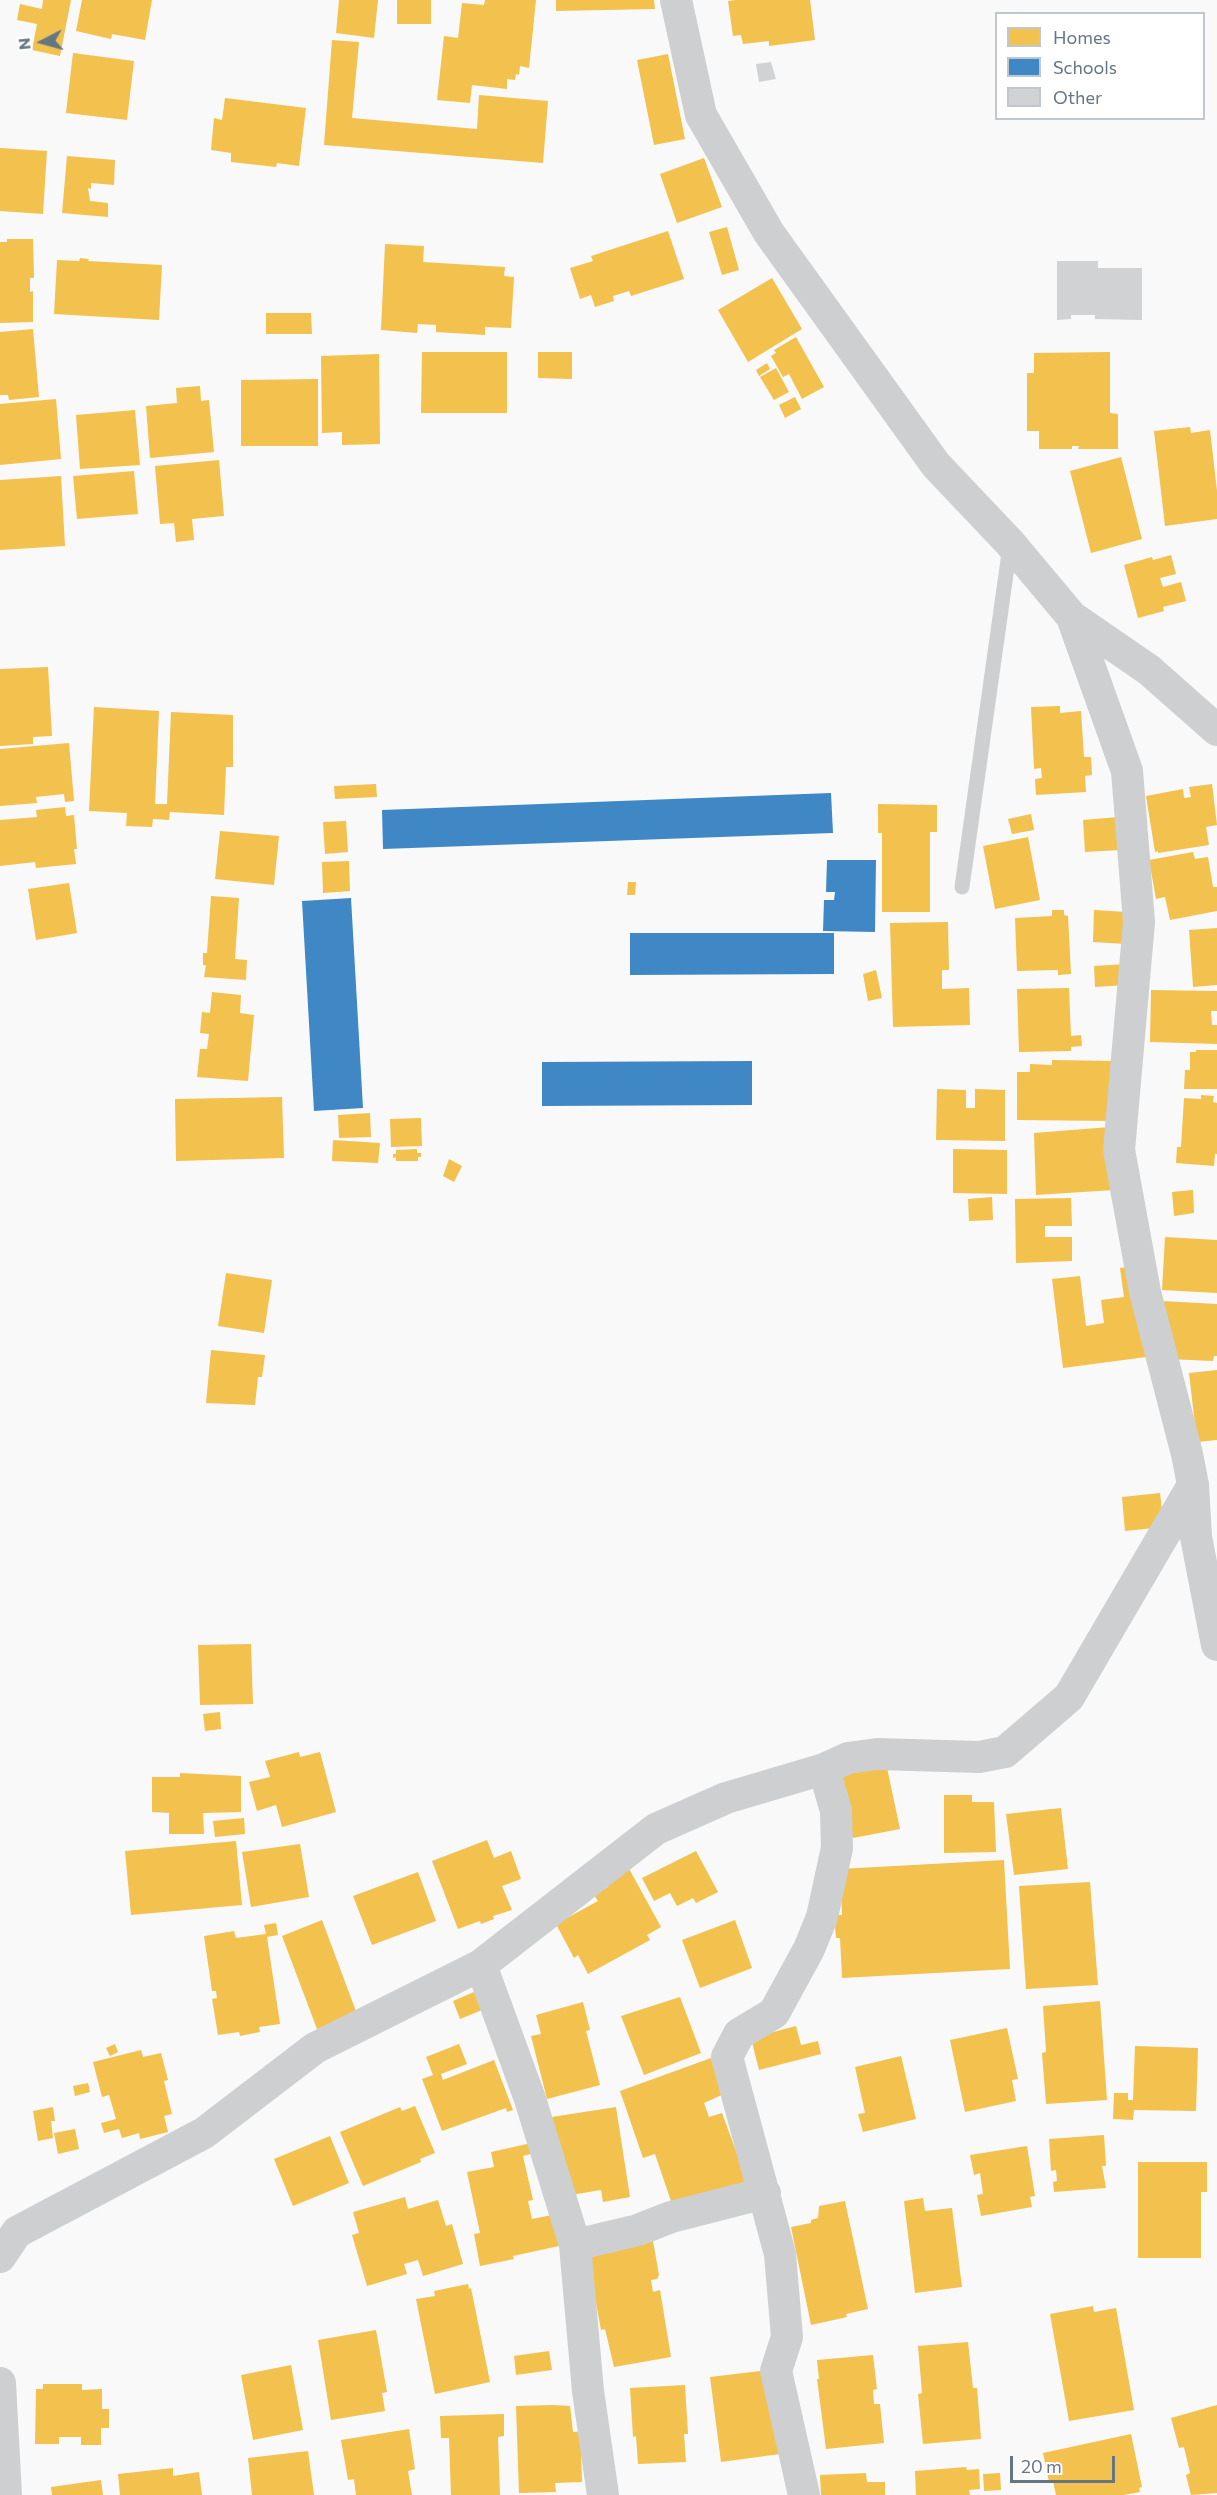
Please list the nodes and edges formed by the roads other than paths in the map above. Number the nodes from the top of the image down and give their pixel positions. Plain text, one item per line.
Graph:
1 (676, 0) edge
2 (1010, 543) junction
3 (1072, 617) junction
4 (1217, 730) edge
5 (962, 887) dead end
6 (1192, 1485) junction
7 (1217, 1646) edge
8 (824, 1768) junction
9 (481, 1965) junction
10 (765, 2193) junction
11 (575, 2245) junction
12 (0, 2257) edge
13 (0, 2383) edge
14 (6, 2495) edge
15 (603, 2495) edge
16 (804, 2495) edge

1 - 2 street
2 - 3 street
2 - 5 lane
3 - 4 street
3 - 6 street
6 - 7 street
6 - 8 street
8 - 9 street
8 - 10 street
9 - 11 street
9 - 12 street
10 - 11 street
10 - 16 street
11 - 15 street
13 - 14 street

